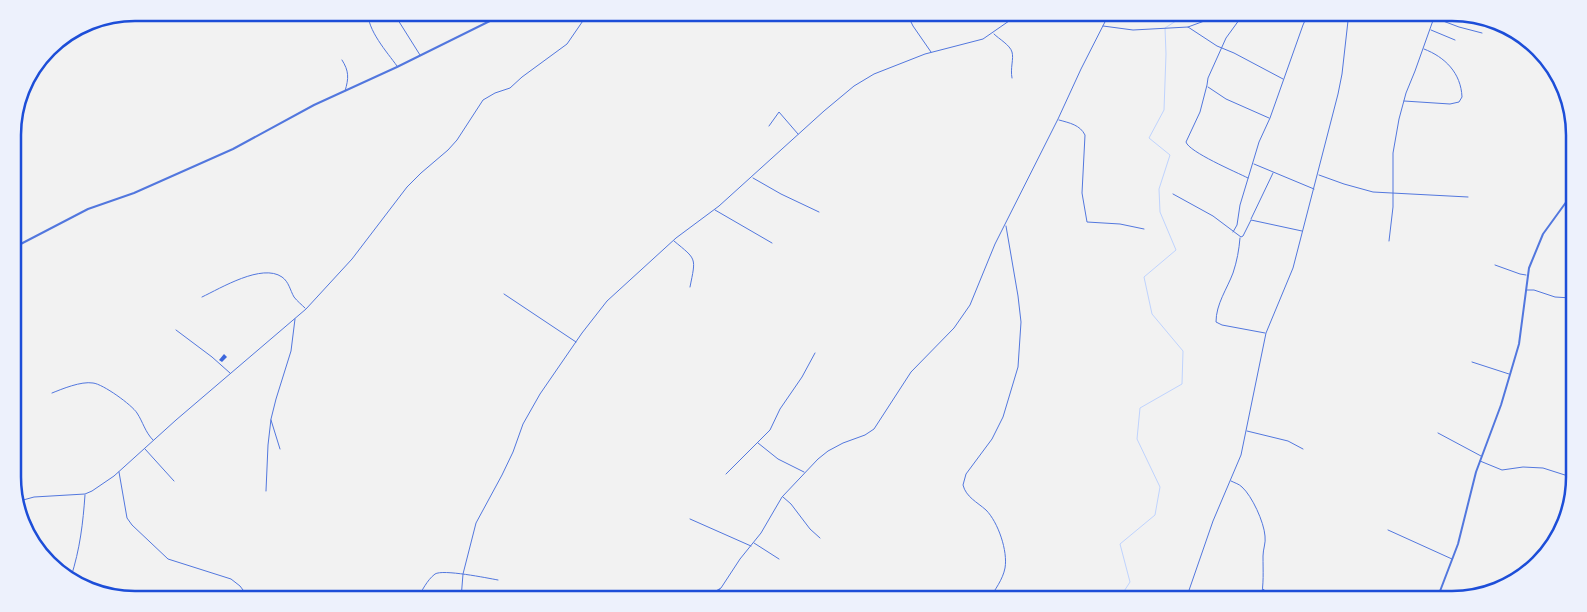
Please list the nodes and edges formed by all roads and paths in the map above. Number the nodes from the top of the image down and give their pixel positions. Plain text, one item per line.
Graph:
1 (368, 21) edge
2 (399, 21) edge
3 (490, 21) edge
4 (583, 21) edge
5 (910, 21) edge
6 (1010, 21) edge
7 (1106, 21) edge
8 (1205, 21) edge
9 (1238, 21) edge
10 (1305, 21) edge
11 (1348, 21) edge
12 (1433, 21) edge
13 (1443, 21) edge
14 (1103, 26) junction
15 (1188, 28) junction
16 (1430, 30) junction
17 (1482, 33) dead end
18 (993, 34) junction
19 (1455, 40) dead end
20 (1221, 48) junction
21 (1423, 49) junction
22 (932, 52) junction
23 (420, 56) junction
24 (342, 60) dead end
25 (397, 67) junction
26 (1012, 78) dead end
27 (1284, 80) junction
28 (1207, 87) junction
29 (344, 91) junction
30 (1404, 100) junction
31 (1270, 118) junction
32 (1058, 120) junction
33 (769, 126) dead end
34 (798, 135) junction
35 (1253, 164) junction
36 (1273, 173) junction
37 (1318, 175) junction
38 (752, 177) junction
39 (1248, 178) junction
40 (1314, 189) junction
41 (1394, 193) junction
42 (1173, 194) dead end
43 (1468, 197) dead end
44 (1566, 203) edge
45 (714, 210) junction
46 (819, 212) dead end
47 (1251, 220) junction
48 (1006, 225) junction
49 (1144, 229) dead end
50 (1303, 231) junction
51 (1233, 232) junction
52 (1240, 237) junction
53 (1389, 240) dead end
54 (673, 241) junction
55 (772, 243) dead end
56 (21, 244) edge
57 (1495, 265) dead end
58 (1527, 275) junction
59 (690, 287) dead end
60 (1526, 290) junction
61 (504, 294) dead end
62 (202, 297) dead end
63 (1566, 298) edge
64 (306, 309) junction
65 (295, 319) junction
66 (176, 330) dead end
67 (1266, 333) junction
68 (576, 342) junction
69 (815, 353) dead end
70 (1472, 362) dead end
71 (231, 373) junction
72 (1510, 374) junction
73 (52, 393) dead end
74 (271, 419) junction
75 (1247, 431) junction
76 (1438, 433) dead end
77 (153, 441) junction
78 (758, 443) junction
79 (144, 449) junction
80 (280, 449) dead end
81 (1303, 449) dead end
82 (1482, 456) junction
83 (1480, 461) junction
84 (119, 471) junction
85 (805, 473) junction
86 (726, 474) dead end
87 (1566, 475) edge
88 (174, 481) dead end
89 (1231, 481) junction
90 (266, 490) dead end
91 (85, 494) junction
92 (782, 497) junction
93 (23, 500) edge
94 (690, 519) dead end
95 (1388, 530) dead end
96 (820, 538) dead end
97 (753, 543) junction
98 (751, 546) junction
99 (778, 559) dead end
100 (1452, 560) junction
101 (73, 572) edge
102 (463, 574) junction
103 (498, 580) dead end
104 (721, 588) junction
105 (1263, 588) junction
106 (244, 591) edge
107 (422, 591) edge
108 (462, 591) edge
109 (716, 591) edge
110 (719, 591) edge
111 (993, 591) edge
112 (1189, 591) edge
113 (1262, 591) edge
114 (1266, 591) edge
115 (1440, 591) edge

1 - 25 street
2 - 23 street
3 - 23 street
4 - 64 street
5 - 22 street
6 - 18 street
7 - 14 street
8 - 15 street
9 - 20 street
10 - 27 street
11 - 37 street
12 - 16 street
13 - 17 street
14 - 15 street
14 - 32 street
15 - 20 street
16 - 19 street
16 - 21 street
18 - 22 street
18 - 26 street
20 - 27 street
20 - 28 street
21 - 30 street
21 - 30 street
22 - 34 street
23 - 25 street
24 - 29 street
25 - 29 street
27 - 31 street
28 - 31 street
28 - 39 street
29 - 56 street
30 - 41 street
31 - 35 street
32 - 48 street
32 - 49 street
33 - 34 street
34 - 38 street
35 - 36 street
35 - 39 street
36 - 40 street
36 - 47 street
37 - 40 street
37 - 41 street
38 - 45 street
38 - 46 street
39 - 51 street
40 - 50 street
41 - 43 street
41 - 53 street
42 - 51 street
44 - 58 street
45 - 54 street
45 - 55 street
47 - 50 street
47 - 52 street
48 - 85 street
48 - 111 street
50 - 67 street
51 - 52 street
52 - 67 street
54 - 59 street
54 - 68 street
57 - 58 street
58 - 60 street
60 - 63 street
60 - 72 street
61 - 68 street
62 - 64 street
64 - 65 street
65 - 71 street
65 - 74 street
66 - 71 street
67 - 75 street
68 - 102 street
69 - 78 street
70 - 72 street
71 - 77 street
72 - 82 street
73 - 77 street
74 - 80 street
74 - 90 street
75 - 81 street
75 - 89 street
76 - 82 street
77 - 79 street
78 - 85 street
78 - 86 street
79 - 84 street
79 - 88 street
82 - 83 street
83 - 87 street
83 - 100 street
84 - 91 street
84 - 106 street
85 - 92 street
89 - 105 street
89 - 112 street
91 - 93 street
91 - 101 street
92 - 96 street
92 - 97 street
94 - 98 street
95 - 100 street
97 - 98 street
97 - 99 street
98 - 104 street
100 - 115 street
102 - 103 street
102 - 107 street
102 - 108 street
104 - 109 street
104 - 110 street
105 - 113 street
105 - 114 street

